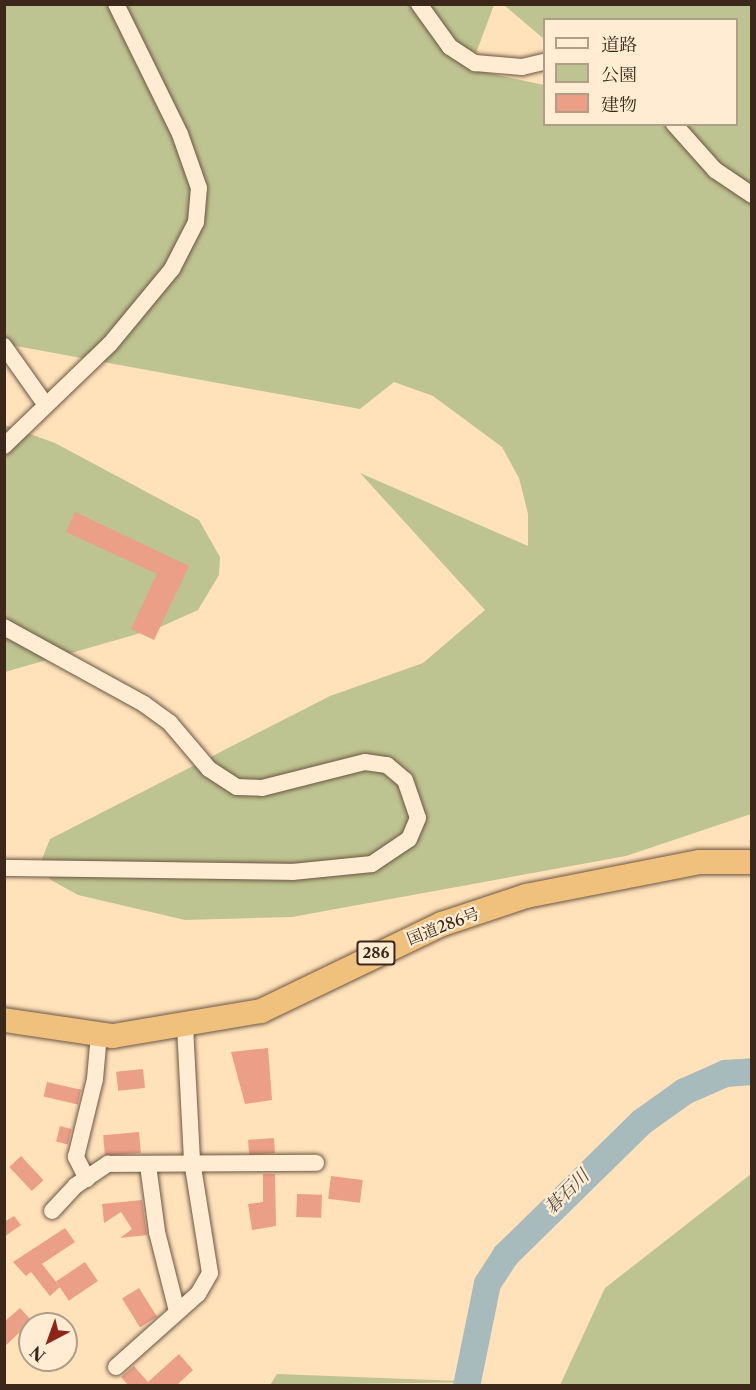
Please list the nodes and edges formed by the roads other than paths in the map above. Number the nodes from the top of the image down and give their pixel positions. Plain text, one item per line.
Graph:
1 (116, 4) edge
2 (419, 4) edge
3 (543, 62) edge
4 (676, 126) edge
5 (752, 195) edge
6 (4, 346) edge
7 (45, 404) junction
8 (4, 446) edge
9 (4, 627) edge
10 (752, 862) edge
11 (4, 868) edge
12 (4, 1020) edge
13 (185, 1027) junction
14 (99, 1034) junction
15 (192, 1160) junction
16 (316, 1163) dead end
17 (148, 1165) junction
18 (87, 1179) junction
19 (52, 1211) dead end
20 (177, 1311) junction
21 (116, 1367) dead end

1 - 7 street
2 - 3 street
4 - 5 street
6 - 7 street
7 - 8 street
9 - 11 street
10 - 13 highway, 国道286号 / 286
12 - 14 highway, 国道286号 / 286
13 - 14 highway, 国道286号 / 286
13 - 15 street
14 - 18 street
15 - 16 street
15 - 17 street
15 - 20 street
17 - 18 street
17 - 20 street
18 - 19 street
20 - 21 street

